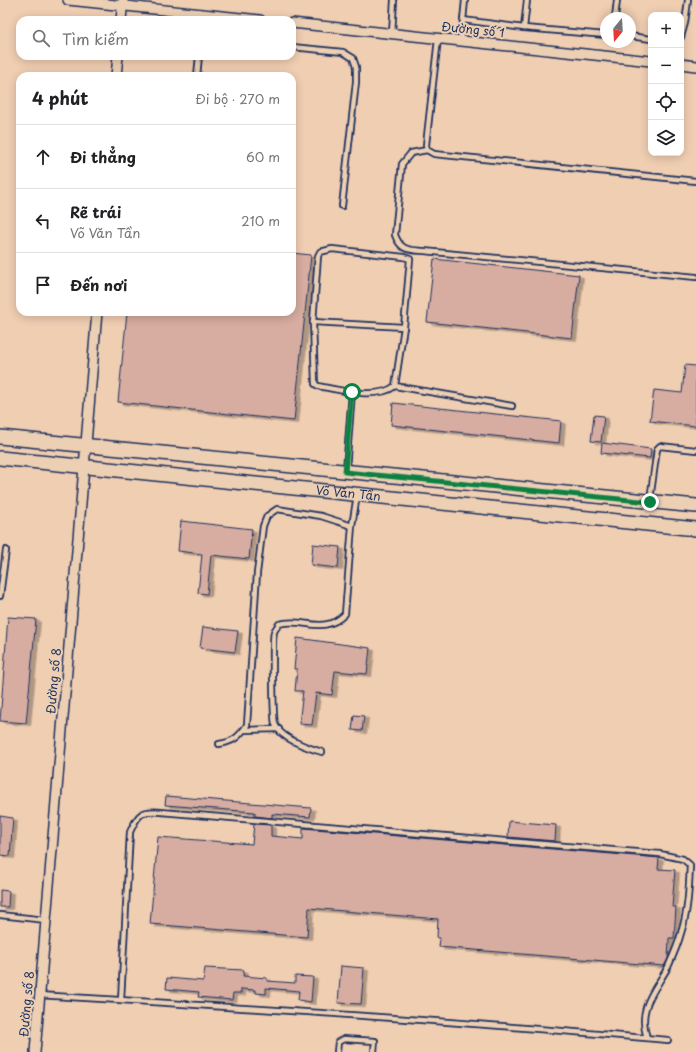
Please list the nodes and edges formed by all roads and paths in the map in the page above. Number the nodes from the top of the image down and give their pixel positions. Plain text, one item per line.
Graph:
1 (68, 0) edge
2 (394, 0) edge
3 (465, 0) edge
4 (527, 0) edge
5 (617, 0) edge
6 (688, 0) edge
7 (123, 3) edge
8 (616, 12) edge
9 (121, 16) edge
10 (228, 16) edge
11 (463, 20) junction
12 (296, 23) edge
13 (684, 26) edge
14 (524, 28) junction
15 (392, 34) junction
16 (600, 34) edge
17 (636, 37) edge
18 (438, 39) junction
19 (648, 39) edge
20 (461, 41) junction
21 (296, 46) edge
22 (118, 60) edge
23 (199, 60) edge
24 (648, 61) edge
25 (684, 64) edge
26 (696, 66) edge
27 (116, 72) edge
28 (197, 72) edge
29 (427, 150) junction
30 (696, 181) edge
31 (342, 206) dead end
32 (696, 277) edge
33 (97, 316) edge
34 (313, 322) junction
35 (404, 328) junction
36 (395, 386) junction
37 (352, 392) junction
38 (512, 406) dead end
39 (0, 437) edge
40 (86, 445) junction
41 (696, 450) edge
42 (0, 458) edge
43 (84, 467) junction
44 (345, 472) junction
45 (357, 493) junction
46 (650, 502) junction
47 (696, 506) edge
48 (352, 526) junction
49 (696, 529) edge
50 (6, 550) dead end
51 (2, 565) edge
52 (0, 596) edge
53 (279, 729) junction
54 (244, 730) junction
55 (219, 744) dead end
56 (322, 752) dead end
57 (0, 915) edge
58 (46, 920) junction
59 (40, 995) junction
60 (121, 1000) junction
61 (647, 1038) junction
62 (668, 1040) dead end
63 (35, 1052) edge
64 (336, 1052) edge
65 (374, 1052) edge

1 - 7 street
2 - 15 lane
3 - 11 lane
4 - 14 lane
5 - 8 lane
6 - 13 lane
7 - 9 street
7 - 10 street
11 - 14 lane
11 - 20 lane
12 - 15 street, Đường số 1
14 - 16 lane
15 - 18 street, Đường số 1
17 - 19 lane
18 - 20 street, Đường số 1
18 - 29 lane
20 - 24 street, Đường số 1
21 - 31 lane
22 - 27 street
23 - 28 lane
25 - 26 street
29 - 30 lane
29 - 32 lane
33 - 40 street, Đường số 8
34 - 35 lane
34 - 35 lane
34 - 37 lane
35 - 36 lane
36 - 37 lane
36 - 38 lane
37 - 44 lane
39 - 40 street, Võ Văn Tần
40 - 43 street, Đường số 8
40 - 44 street, Võ Văn Tần
41 - 46 lane
42 - 43 street, Võ Văn Tần
43 - 45 street, Võ Văn Tần
43 - 58 street, Đường số 8
44 - 46 street, Võ Văn Tần
45 - 48 lane
45 - 49 street, Võ Văn Tần
46 - 47 street, Võ Văn Tần
48 - 53 lane
48 - 54 lane
50 - 51 lane
51 - 52 lane
53 - 54 lane
53 - 56 lane
54 - 55 lane
57 - 58 lane
58 - 59 street, Đường số 8
59 - 60 lane
59 - 63 street, Đường số 8
60 - 61 lane
60 - 61 lane
61 - 62 lane
64 - 65 lane

